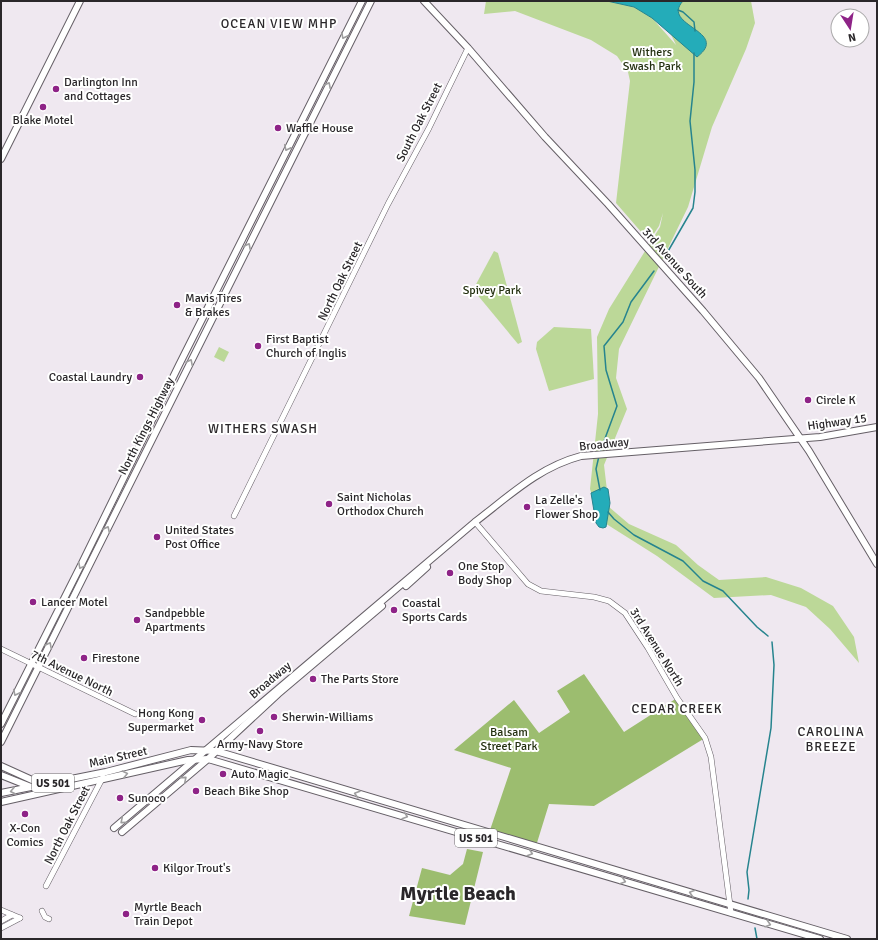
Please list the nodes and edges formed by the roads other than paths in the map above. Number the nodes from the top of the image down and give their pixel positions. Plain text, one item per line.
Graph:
1 (80, 1) edge
2 (362, 1) edge
3 (371, 1) edge
4 (424, 1) edge
5 (468, 48) junction
6 (1, 159) edge
7 (388, 204) joint
8 (877, 427) edge
9 (799, 438) junction
10 (234, 516) dead end
11 (475, 522) junction
12 (442, 552) junction
13 (877, 564) edge
14 (1, 649) edge
15 (31, 664) junction
16 (38, 667) junction
17 (135, 714) dead end
18 (1, 724) edge
19 (1, 742) edge
20 (206, 750) junction
21 (216, 751) junction
22 (208, 758) junction
23 (196, 760) junction
24 (1, 766) edge
25 (106, 772) junction
26 (1, 774) edge
27 (102, 780) junction
28 (43, 785) junction
29 (31, 788) junction
30 (44, 792) junction
31 (1, 793) edge
32 (1, 802) edge
33 (114, 828) dead end
34 (122, 832) dead end
35 (46, 886) dead end
36 (729, 904) junction
37 (1, 910) edge
38 (42, 911) dead end
39 (731, 913) junction
40 (12, 915) junction
41 (49, 919) dead end
42 (1, 921) edge
43 (1, 928) edge
44 (820, 939) edge
45 (848, 939) edge

1 - 6 main road
2 -> 15 main road, North Kings Highway
16 -> 3 main road, North Kings Highway
4 - 5 main road, 3rd Avenue South
5 - 7 street, South Oak Street
5 - 9 main road, 3rd Avenue South
7 - 10 street, North Oak Street
8 - 9 main road, Highway 15
9 - 11 main road, Broadway
9 - 13 main road, 3rd Avenue South
11 - 12 main road, Broadway
11 - 36 street, 3rd Avenue North
12 - 20 main road, Broadway
12 - 21 main road, Broadway
14 - 15 street, 7th Avenue North
15 - 16 street, 7th Avenue North
15 -> 18 main road, North Kings Highway
16 - 17 street, 7th Avenue North
16 - 19 main road, North Kings Highway
20 - 21 main road, Main Street / US 501
20 - 23 main road, Broadway
20 - 25 main road, Main Street / US 501
21 - 22 main road, Broadway
36 -> 21 main road, US 501
22 - 23 main road, Main Street / US 501
34 -> 22 main road, Broadway
22 -> 39 main road, US 501
27 -> 23 main road, Main Street / US 501
23 -> 33 main road, Broadway
24 - 28 main road
25 - 27 street, North Oak Street
25 - 28 main road, Main Street / US 501
26 - 29 main road
27 - 30 main road, Main Street / US 501
27 - 35 street, North Oak Street
28 - 29 main road, Main Street / US 501
29 - 30 main road
29 -> 31 main road, Main Street / US 501
30 - 32 main road, Main Street / US 501
36 - 39 street, 3rd Avenue North
36 - 45 main road, US 501
37 - 40 street
38 - 41 street
39 -> 44 main road, US 501
40 - 42 street
40 - 43 street

